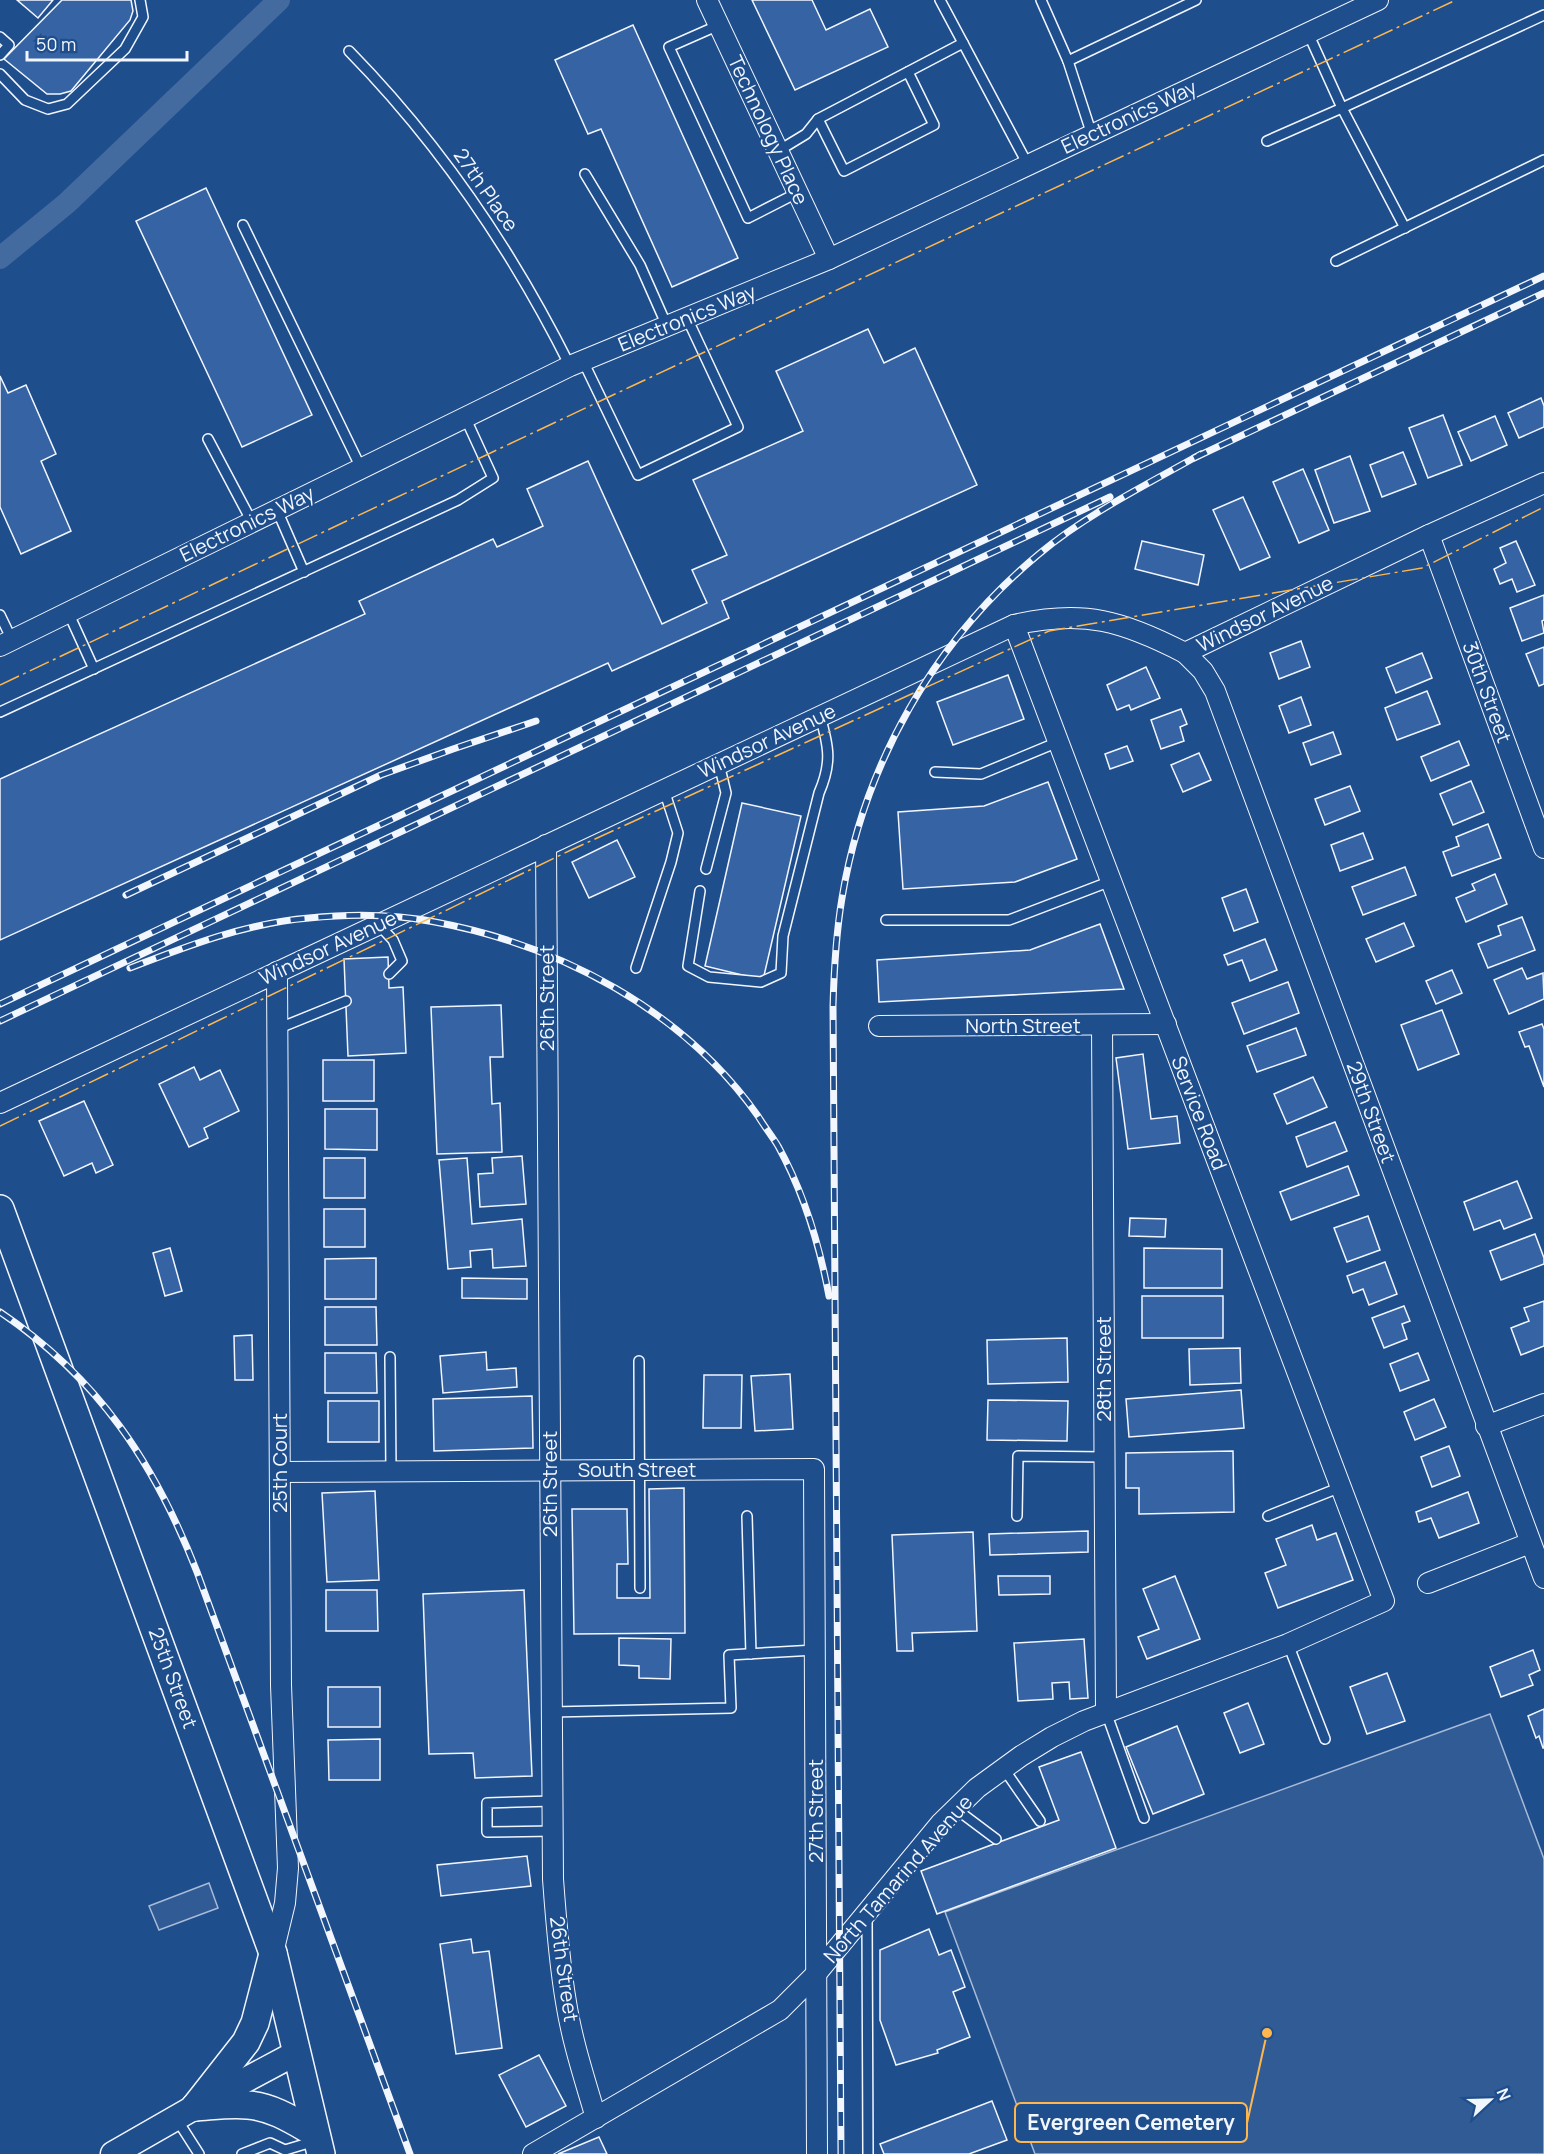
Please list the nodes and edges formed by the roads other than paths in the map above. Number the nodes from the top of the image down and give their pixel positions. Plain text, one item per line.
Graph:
1 (140, 0) edge
2 (706, 0) edge
3 (940, 0) edge
4 (1041, 0) edge
5 (1196, 0) edge
6 (1378, 0) edge
7 (1544, 15) edge
8 (718, 26) junction
9 (1308, 33) junction
10 (0, 37) edge
11 (963, 43) junction
12 (349, 51) dead end
13 (0, 55) edge
14 (1068, 61) junction
15 (908, 72) junction
16 (0, 74) edge
17 (1342, 108) junction
18 (818, 119) junction
19 (1092, 135) junction
20 (1267, 141) dead end
21 (778, 151) junction
22 (1544, 160) edge
23 (1028, 165) junction
24 (585, 174) dead end
25 (797, 193) junction
26 (243, 225) dead end
27 (1405, 228) junction
28 (829, 259) junction
29 (1336, 261) dead end
30 (687, 318) junction
31 (667, 326) junction
32 (576, 363) junction
33 (465, 417) junction
34 (208, 439) dead end
35 (362, 468) junction
36 (1544, 483) edge
37 (277, 510) junction
38 (252, 522) junction
39 (1430, 535) junction
40 (304, 572) junction
41 (68, 612) junction
42 (0, 615) edge
43 (1014, 625) junction
44 (6, 643) edge
45 (1185, 653) junction
46 (94, 669) junction
47 (0, 712) edge
48 (820, 716) junction
49 (1058, 741) junction
50 (719, 764) junction
51 (935, 772) dead end
52 (664, 790) junction
53 (546, 845) junction
54 (1544, 848) edge
55 (706, 869) dead end
56 (1111, 881) junction
57 (700, 891) dead end
58 (886, 920) dead end
59 (378, 924) junction
60 (636, 968) dead end
61 (277, 972) junction
62 (389, 974) dead end
63 (346, 1001) dead end
64 (1166, 1024) junction
65 (1102, 1025) junction
66 (879, 1026) dead end
67 (277, 1029) junction
68 (0, 1103) edge
69 (0, 1209) edge
70 (390, 1357) dead end
71 (639, 1361) dead end
72 (1544, 1404) edge
73 (1486, 1426) junction
74 (1104, 1457) junction
75 (814, 1469) joint
76 (550, 1470) junction
77 (639, 1470) junction
78 (391, 1471) junction
79 (280, 1472) junction
80 (1341, 1487) junction
81 (747, 1516) dead end
82 (1017, 1516) dead end
83 (1268, 1516) dead end
84 (1530, 1543) junction
85 (1544, 1578) edge
86 (1428, 1583) dead end
87 (640, 1588) dead end
88 (1384, 1601) joint
89 (1288, 1644) junction
90 (815, 1650) junction
91 (751, 1654) junction
92 (552, 1712) junction
93 (1106, 1712) junction
94 (1325, 1739) dead end
95 (1004, 1769) junction
96 (553, 1801) junction
97 (956, 1809) junction
98 (1144, 1818) dead end
99 (1040, 1821) dead end
100 (553, 1831) junction
101 (996, 1839) dead end
102 (867, 1913) junction
103 (273, 1953) junction
104 (816, 1974) junction
105 (296, 2053) junction
106 (185, 2112) junction
107 (596, 2118) junction
108 (318, 2142) edge
109 (536, 2153) edge
110 (113, 2154) edge
111 (199, 2154) edge
112 (242, 2154) edge
113 (817, 2154) edge
114 (868, 2154) edge

1 - 16 lane
2 - 8 street, Technology Place
3 - 11 lane
4 - 14 lane
5 - 14 lane
6 - 9 street, Electronics Way
7 - 17 lane
8 - 21 street, Technology Place
8 - 25 lane
9 - 17 lane
9 - 19 street, Electronics Way
10 - 13 lane
11 - 15 lane
11 - 23 lane
12 - 32 lane, 27th Place
14 - 19 lane
15 - 18 lane
15 - 18 lane
17 - 20 lane
17 - 27 lane
18 - 21 lane
19 - 23 street, Electronics Way
21 - 25 street, Technology Place
22 - 27 lane
23 - 28 street, Electronics Way
24 - 31 lane
25 - 28 street, Technology Place
26 - 35 lane
27 - 29 lane
28 - 30 street, Electronics Way
30 - 31 street, Electronics Way
30 - 32 lane, 27th Place
31 - 32 street, Electronics Way
32 - 33 street, Electronics Way
33 - 35 street, Electronics Way
33 - 40 lane
34 - 38 lane
35 - 37 street, Electronics Way
36 - 39 street, Windsor Avenue
37 - 38 street, Electronics Way
37 - 40 lane
38 - 41 street, Electronics Way
39 - 45 street, Windsor Avenue
39 - 54 street, 30th Street
40 - 46 lane
41 - 44 street, Electronics Way
41 - 46 lane
42 - 44 lane
43 - 45 street, Windsor Avenue
43 - 48 street, Windsor Avenue
43 - 49 street, Service Road
45 - 73 street, 29th Street
46 - 47 lane
48 - 50 street, Windsor Avenue
48 - 57 lane
49 - 51 lane
49 - 56 street, Service Road
50 - 52 street, Windsor Avenue
50 - 55 lane
52 - 53 street, Windsor Avenue
52 - 60 lane
53 - 59 street, Windsor Avenue
53 - 76 street, 26th Street
56 - 58 lane
56 - 64 street, Service Road
59 - 61 street, Windsor Avenue
59 - 62 lane
61 - 67 street, 25th Court
61 - 68 street, Windsor Avenue
63 - 67 lane
64 - 65 street, North Street
64 - 80 street, Service Road
65 - 66 street, North Street
65 - 74 street, 28th Street
67 - 79 street, 25th Court
69 - 103 main road, 25th Street
70 - 78 lane
71 - 77 lane
72 - 73 street
73 - 84 street, 29th Street
74 - 82 lane
74 - 93 street, 28th Street
75 - 77 street, South Street
75 - 90 street, 27th Street
76 - 77 street, South Street
76 - 78 street, South Street
76 - 92 street, 26th Street
77 - 87 lane
78 - 79 street, South Street
79 - 103 street, 25th Court
80 - 83 lane
80 - 88 street, Service Road
81 - 91 lane
84 - 85 street, 29th Street
84 - 86 street
88 - 89 street, North Tamarind Avenue
89 - 93 street, North Tamarind Avenue
89 - 94 lane
90 - 91 lane
90 - 104 street, 27th Street
91 - 92 lane
92 - 96 street, 26th Street
93 - 95 street, North Tamarind Avenue
93 - 98 lane
95 - 97 street, North Tamarind Avenue
95 - 99 lane
96 - 100 street, 26th Street
96 - 100 lane
97 - 101 lane
97 - 102 street, North Tamarind Avenue
100 - 107 street, 26th Street
102 - 104 street, North Tamarind Avenue
102 - 114 lane
103 - 105 main road, 25th Street
103 - 106 main road
104 - 107 street, North Tamarind Avenue
104 - 113 street, 27th Street
105 - 106 street
105 - 108 main road, 25th Street
106 - 108 main road
106 - 110 street
106 - 111 lane
107 - 109 street, North Tamarind Avenue
108 - 112 lane

